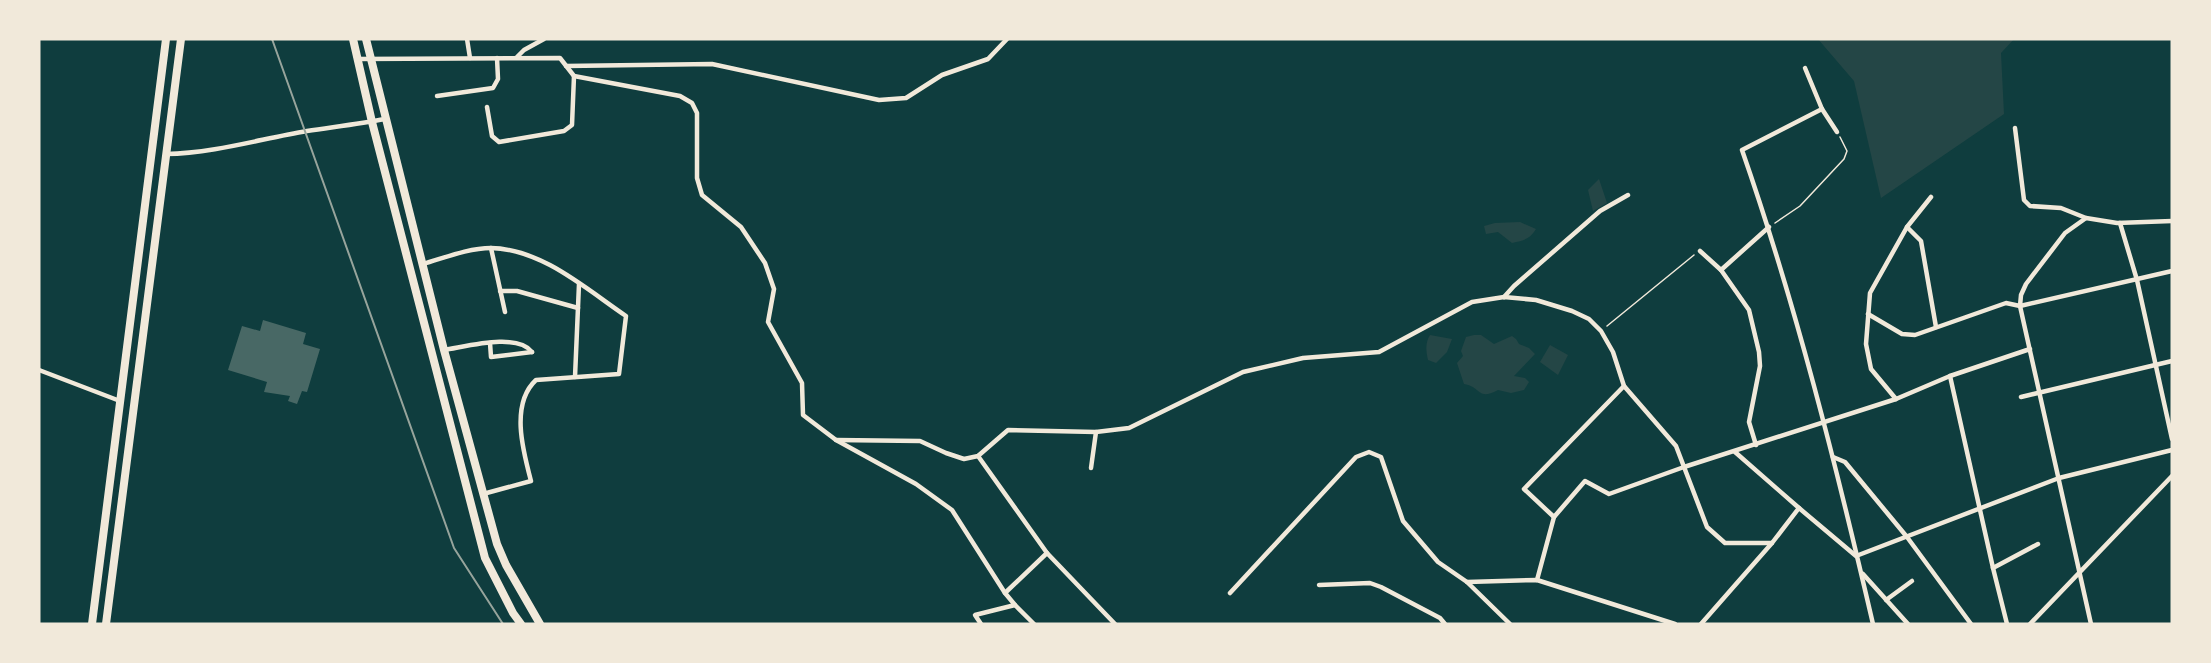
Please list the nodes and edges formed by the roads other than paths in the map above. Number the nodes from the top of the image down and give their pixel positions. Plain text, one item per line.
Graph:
1 (166, 39) edge
2 (181, 39) edge
3 (353, 39) edge
4 (366, 39) edge
5 (466, 39) edge
6 (544, 39) edge
7 (1007, 39) edge
8 (370, 58) junction
9 (470, 58) junction
10 (497, 58) junction
11 (517, 58) junction
12 (357, 59) junction
13 (566, 66) junction
14 (1805, 69) dead end
15 (574, 76) junction
16 (437, 96) dead end
17 (487, 107) dead end
18 (1822, 109) junction
19 (385, 119) junction
20 (372, 122) junction
21 (2015, 128) dead end
22 (1837, 132) road end
23 (166, 154) junction
24 (1628, 195) dead end
25 (1931, 198) dead end
26 (2086, 218) junction
27 (2172, 221) edge
28 (2120, 222) junction
29 (1769, 227) junction
30 (1907, 227) junction
31 (491, 248) junction
32 (1700, 251) road end
33 (423, 264) junction
34 (1721, 270) junction
35 (2172, 271) edge
36 (2137, 280) junction
37 (579, 284) junction
38 (500, 291) junction
39 (1504, 297) junction
40 (2020, 306) junction
41 (578, 308) junction
42 (505, 312) dead end
43 (1868, 314) junction
44 (1936, 327) junction
45 (490, 343) junction
46 (2030, 349) junction
47 (444, 350) junction
48 (2172, 361) edge
49 (2154, 365) junction
50 (39, 370) edge
51 (1950, 376) junction
52 (575, 378) junction
53 (1624, 386) junction
54 (2040, 393) junction
55 (2021, 397) dead end
56 (1896, 399) junction
57 (120, 401) junction
58 (1824, 422) junction
59 (1096, 432) junction
60 (2172, 439) edge
61 (836, 440) junction
62 (1756, 445) junction
63 (2172, 450) edge
64 (1735, 452) junction
65 (978, 456) junction
66 (1833, 457) junction
67 (1684, 467) junction
68 (1091, 468) dead end
69 (2172, 476) edge
70 (2059, 478) junction
71 (483, 494) junction
72 (1798, 508) junction
73 (1980, 510) junction
74 (1554, 517) junction
75 (1907, 537) junction
76 (1772, 543) junction
77 (2038, 544) dead end
78 (1047, 553) junction
79 (1856, 556) junction
80 (1993, 568) junction
81 (1861, 572) junction
82 (2080, 572) junction
83 (1537, 580) junction
84 (1912, 581) dead end
85 (1467, 582) junction
86 (1319, 585) dead end
87 (1005, 593) junction
88 (1230, 593) dead end
89 (1886, 600) junction
90 (1015, 605) junction
91 (92, 624) edge
92 (106, 624) edge
93 (521, 624) edge
94 (540, 624) edge
95 (981, 624) edge
96 (1034, 624) edge
97 (1116, 624) edge
98 (1445, 624) edge
99 (1510, 624) edge
100 (1675, 624) edge
101 (1701, 624) edge
102 (1873, 624) edge
103 (1908, 624) edge
104 (1971, 624) edge
105 (2007, 624) edge
106 (2030, 624) edge
107 (2091, 624) edge

1 - 57 highway
2 - 23 highway
3 - 12 highway
4 - 8 highway
5 - 9 street
6 - 11 street
7 - 13 street
8 - 9 street
8 - 12 street
8 - 19 highway
9 - 10 street
10 - 11 street
10 - 16 street
11 - 13 street
12 - 20 highway
13 - 15 street
14 - 18 street
15 - 17 street
15 - 61 street
18 - 22 street
18 - 29 street
19 - 20 street
19 - 33 highway
20 - 23 street
20 - 93 highway
21 - 26 street
23 - 92 highway
24 - 39 street
25 - 30 street
26 - 28 street
26 - 40 street
27 - 28 street
28 - 36 street
29 - 34 street
29 - 58 street
30 - 43 street
30 - 44 street
31 - 33 street
31 - 37 street
31 - 38 street
32 - 34 street
33 - 47 highway
34 - 62 street
35 - 36 street
36 - 40 street
36 - 49 street
37 - 41 street
37 - 52 street
38 - 41 street
38 - 42 street
39 - 53 street
39 - 59 street
40 - 44 street
40 - 46 street
41 - 52 street
43 - 44 street
43 - 56 street
45 - 45 street
45 - 47 street
46 - 51 street
46 - 54 street
47 - 71 highway
48 - 49 street
49 - 54 street
49 - 60 street
50 - 57 street
51 - 56 street
51 - 73 street
52 - 71 street
53 - 67 street
53 - 74 street
54 - 55 street
54 - 70 street
56 - 58 street
57 - 91 highway
58 - 62 street
58 - 66 street
59 - 65 street
59 - 68 street
61 - 65 street
61 - 87 street
62 - 64 street
63 - 70 street
64 - 67 street
64 - 72 street
65 - 78 street
66 - 75 street
66 - 79 street
67 - 74 street
67 - 76 street
69 - 82 street
70 - 73 street
70 - 82 street
71 - 94 highway
72 - 76 street
72 - 79 street
73 - 75 street
73 - 80 street
74 - 83 street
75 - 79 street
75 - 104 street
76 - 101 street
77 - 80 street
78 - 87 street
78 - 97 street
79 - 81 street
80 - 105 street
81 - 89 street
81 - 102 street
82 - 106 street
82 - 107 street
83 - 85 street
83 - 100 street
84 - 89 street
85 - 88 street
85 - 99 street
86 - 98 street
87 - 90 street
89 - 103 street
90 - 95 street
90 - 96 street

